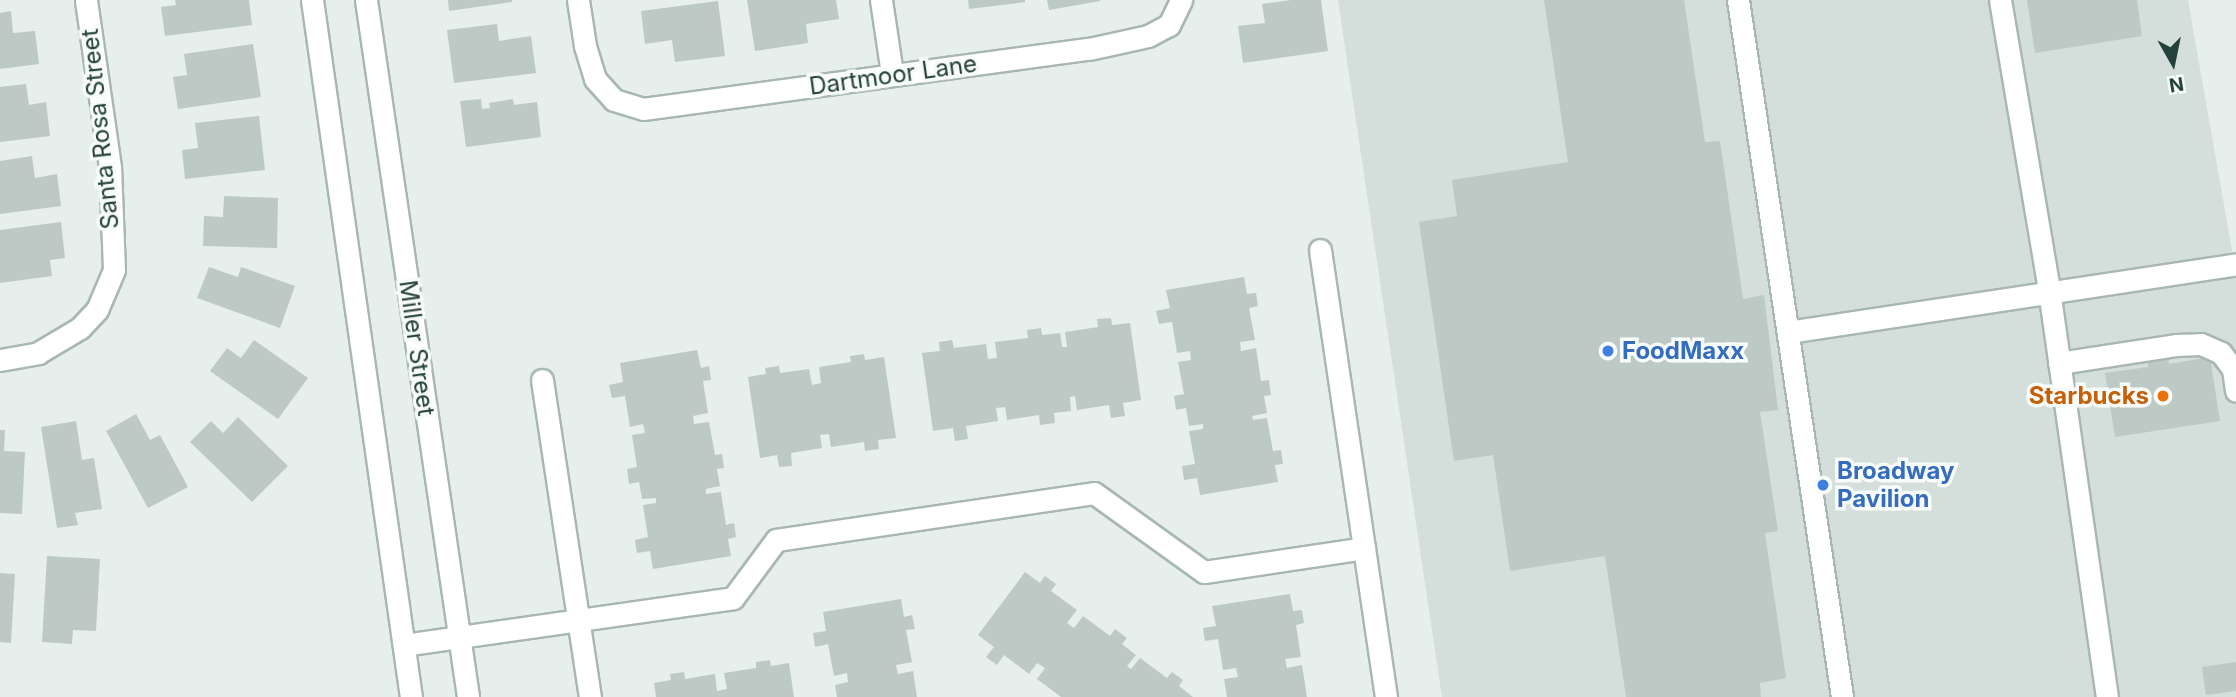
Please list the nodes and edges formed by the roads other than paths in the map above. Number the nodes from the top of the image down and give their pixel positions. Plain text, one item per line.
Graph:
1 (86, 0) edge
2 (312, 0) edge
3 (366, 0) edge
4 (578, 0) edge
5 (881, 0) edge
6 (1181, 0) edge
7 (1738, 0) edge
8 (2000, 0) edge
9 (892, 74) junction
10 (1320, 250) dead end
11 (2236, 264) edge
12 (2049, 290) junction
13 (1788, 332) junction
14 (0, 360) edge
15 (2059, 363) junction
16 (542, 380) dead end
17 (2236, 391) edge
18 (1364, 548) junction
19 (578, 620) junction
20 (460, 637) junction
21 (404, 645) junction
22 (411, 697) edge
23 (468, 697) edge
24 (590, 697) edge
25 (1386, 697) edge
26 (1842, 697) edge
27 (2106, 697) edge

1 - 14 street, Santa Rosa Street
2 - 21 street
3 - 20 street, Miller Street
4 - 9 street, Dartmoor Lane
5 - 9 street
6 - 9 street, Dartmoor Lane
7 - 13 street
8 - 12 street
10 - 18 street
11 - 12 street
12 - 13 street
12 - 15 street
13 - 26 street
15 - 17 street
15 - 27 street
16 - 19 street
18 - 19 street
18 - 25 street
19 - 20 street
19 - 24 street
20 - 21 street
20 - 23 street, Miller Street
21 - 22 street

